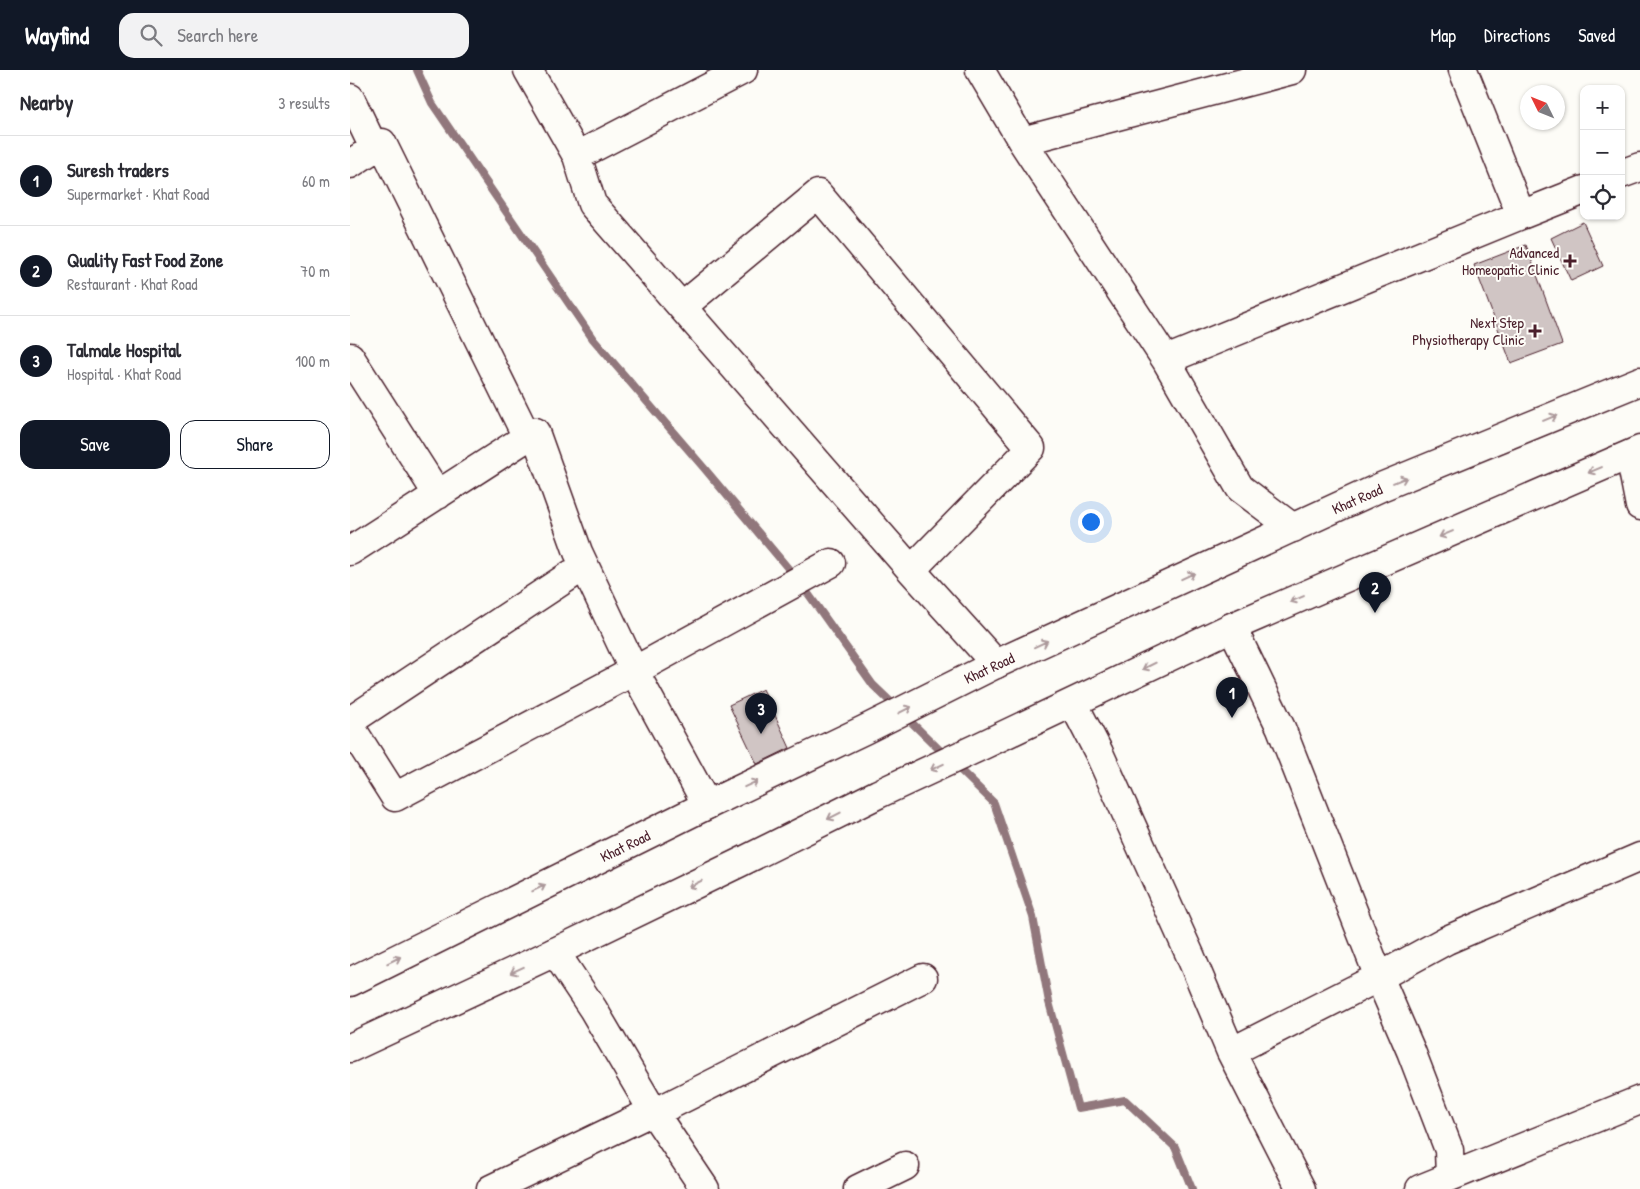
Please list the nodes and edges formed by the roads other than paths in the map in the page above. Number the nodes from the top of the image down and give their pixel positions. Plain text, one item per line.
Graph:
1 (528, 70) edge
2 (742, 70) edge
3 (980, 70) edge
4 (1292, 70) edge
5 (1463, 70) edge
6 (708, 78) edge
7 (350, 98) edge
8 (1022, 141) junction
9 (374, 148) junction
10 (577, 156) junction
11 (350, 164) edge
12 (1640, 167) edge
13 (1625, 173) edge
14 (1580, 192) edge
15 (1521, 215) junction
16 (682, 307) junction
17 (350, 357) edge
18 (1166, 360) junction
19 (1640, 381) edge
20 (535, 432) junction
21 (1635, 453) edge
22 (438, 495) junction
23 (1640, 506) edge
24 (1293, 528) junction
25 (350, 551) edge
26 (831, 563) dead end
27 (586, 569) junction
28 (912, 571) junction
29 (1232, 626) junction
30 (996, 664) junction
31 (634, 671) junction
32 (1073, 703) junction
33 (350, 721) edge
34 (350, 726) edge
35 (707, 805) junction
36 (1640, 857) edge
37 (555, 952) junction
38 (1379, 977) junction
39 (923, 978) dead end
40 (350, 982) edge
41 (350, 1048) edge
42 (1231, 1052) junction
43 (1640, 1100) edge
44 (654, 1112) junction
45 (905, 1166) dead end
46 (1450, 1177) junction
47 (495, 1188) edge
48 (705, 1189) edge
49 (858, 1189) edge
50 (1301, 1189) edge
51 (1420, 1189) edge

1 - 10 main road
2 - 6 main road
3 - 8 main road
4 - 8 main road
5 - 15 main road
6 - 10 main road
7 - 9 main road
8 - 18 main road
9 - 11 main road
9 - 20 main road
10 - 16 main road
12 - 13 main road
14 - 15 main road
15 - 18 main road
16 - 28 main road
16 - 28 main road
17 - 22 main road
18 - 24 main road
24 -> 19 main road, Khat Road
20 - 22 main road
20 - 27 main road
21 - 23 main road
21 -> 29 main road
22 - 25 main road
30 -> 24 main road, Khat Road
26 - 31 main road
27 - 31 main road
27 - 33 main road
28 - 30 main road
29 -> 32 main road
29 - 38 main road
35 -> 30 main road, Khat Road
31 - 34 main road
31 - 35 main road
32 -> 37 main road
32 - 42 main road
40 -> 35 main road, Khat Road
36 - 38 main road
37 -> 41 main road
37 - 44 main road
38 - 42 main road
38 - 46 main road
39 - 44 main road
42 - 50 main road
43 - 46 main road
44 - 47 main road
44 - 48 main road
45 - 49 main road
46 - 51 main road

